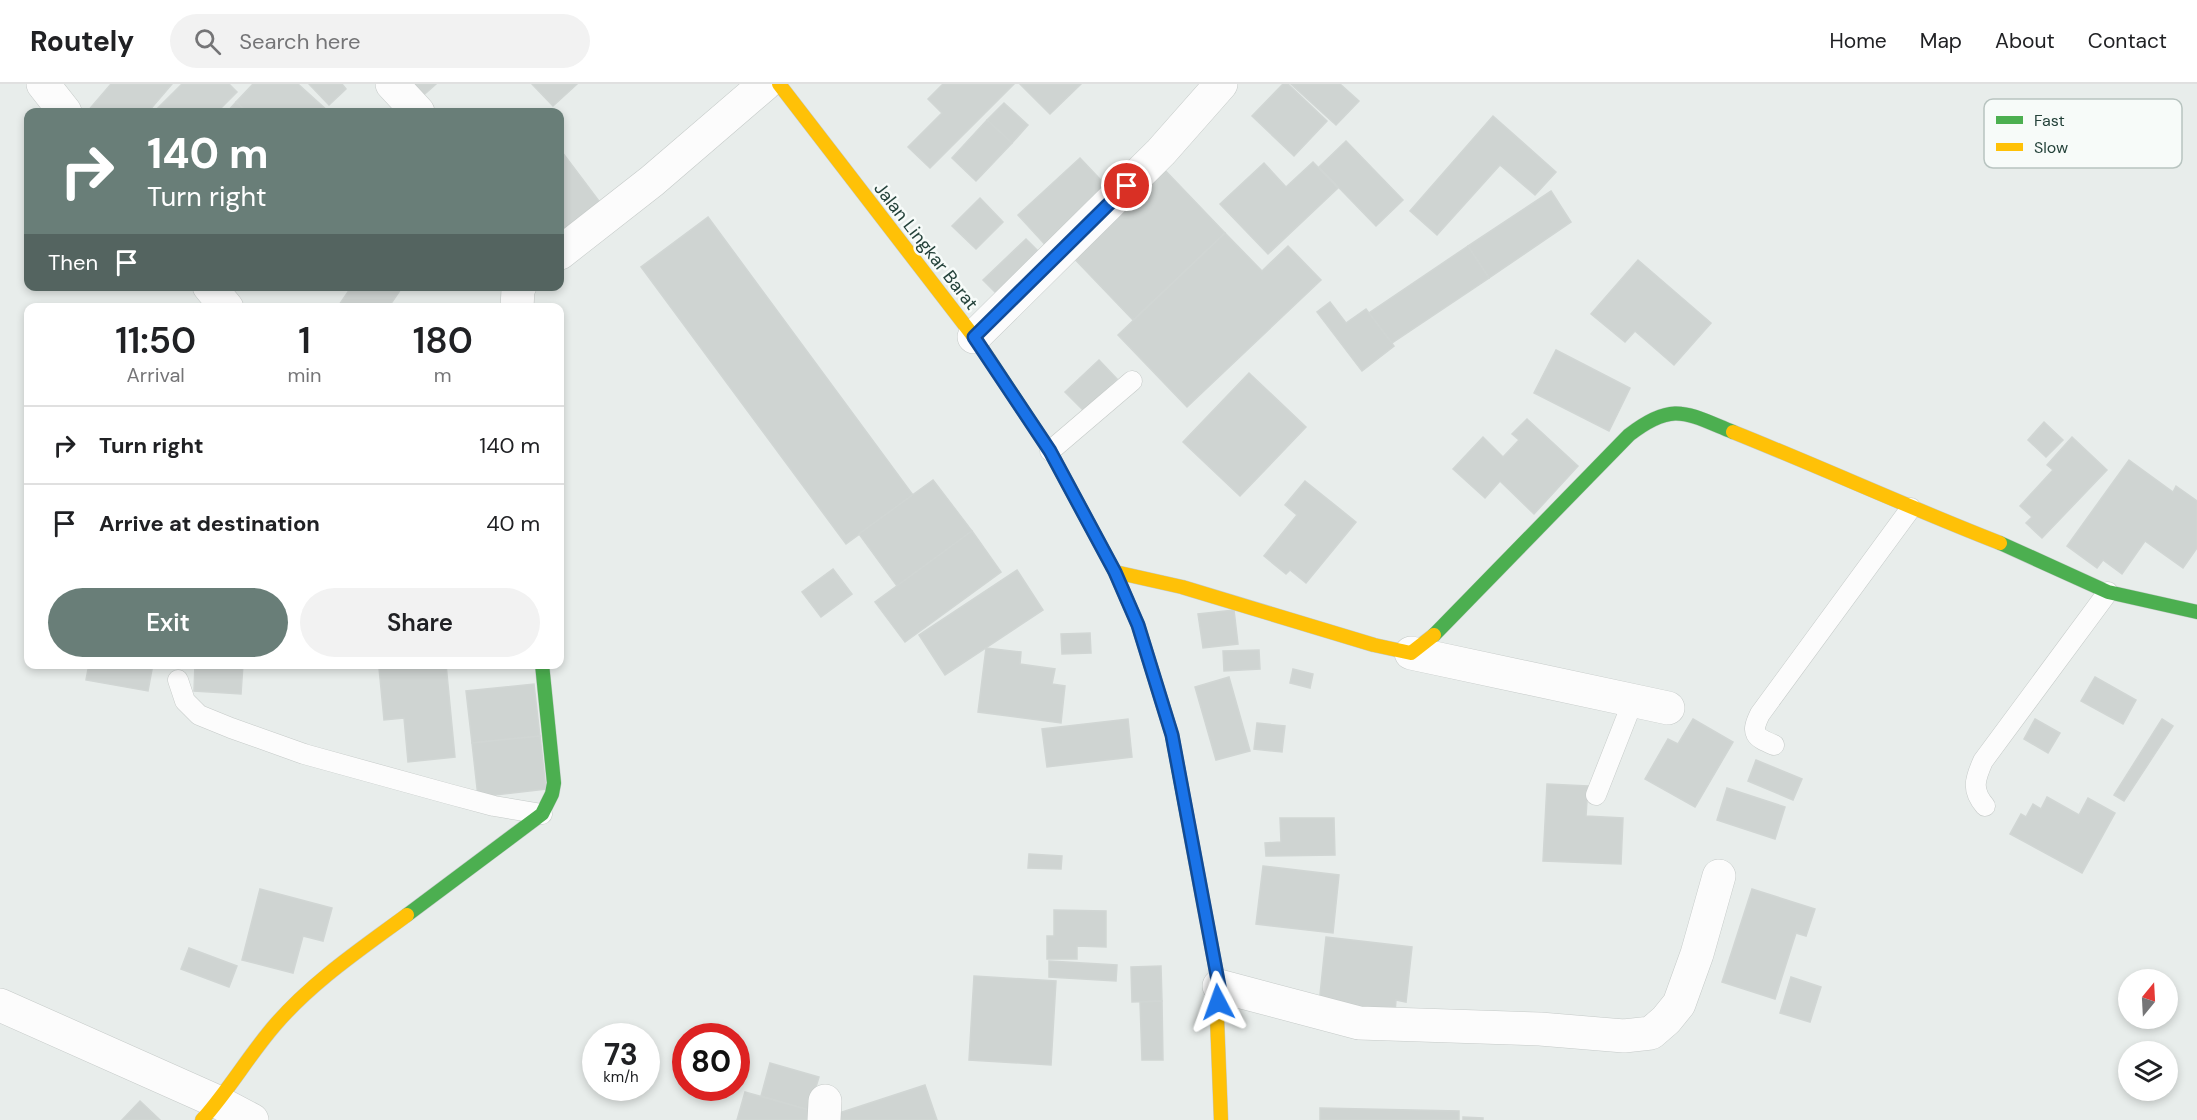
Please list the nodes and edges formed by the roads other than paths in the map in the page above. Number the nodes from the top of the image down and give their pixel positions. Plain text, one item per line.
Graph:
1 (43, 84) edge
2 (392, 84) edge
3 (765, 84) edge
4 (779, 84) edge
5 (1221, 84) edge
6 (62, 108) edge
7 (414, 108) edge
8 (564, 250) edge
9 (213, 291) edge
10 (223, 303) edge
11 (974, 337) junction
12 (1132, 381) dead end
13 (1050, 451) junction
14 (1911, 508) junction
15 (1115, 572) junction
16 (2108, 592) junction
17 (2197, 612) edge
18 (1411, 653) junction
19 (543, 669) edge
20 (178, 680) dead end
21 (1633, 701) junction
22 (1668, 708) dead end
23 (1774, 745) dead end
24 (1596, 795) dead end
25 (1985, 806) dead end
26 (542, 814) junction
27 (1719, 876) dead end
28 (1219, 986) junction
29 (0, 1005) edge
30 (210, 1111) edge
31 (252, 1120) edge
32 (1221, 1120) edge

1 - 6 street
2 - 7 street
3 - 8 street
4 - 11 main road, Jalan Lingkar Barat
5 - 11 street
9 - 10 street
11 - 13 main road, Jalan Lingkar Barat
12 - 13 lane
13 - 15 main road, Jalan Lingkar Barat
14 - 16 main road
14 - 18 main road
14 - 23 lane
15 - 18 main road
15 - 28 main road, Jalan Lingkar Barat
16 - 17 main road
16 - 25 lane
18 - 21 street
19 - 26 main road
20 - 26 lane
21 - 22 street
21 - 24 lane
26 - 30 main road
27 - 28 street
28 - 32 main road, Jalan Lingkar Barat
29 - 30 street
30 - 31 street

